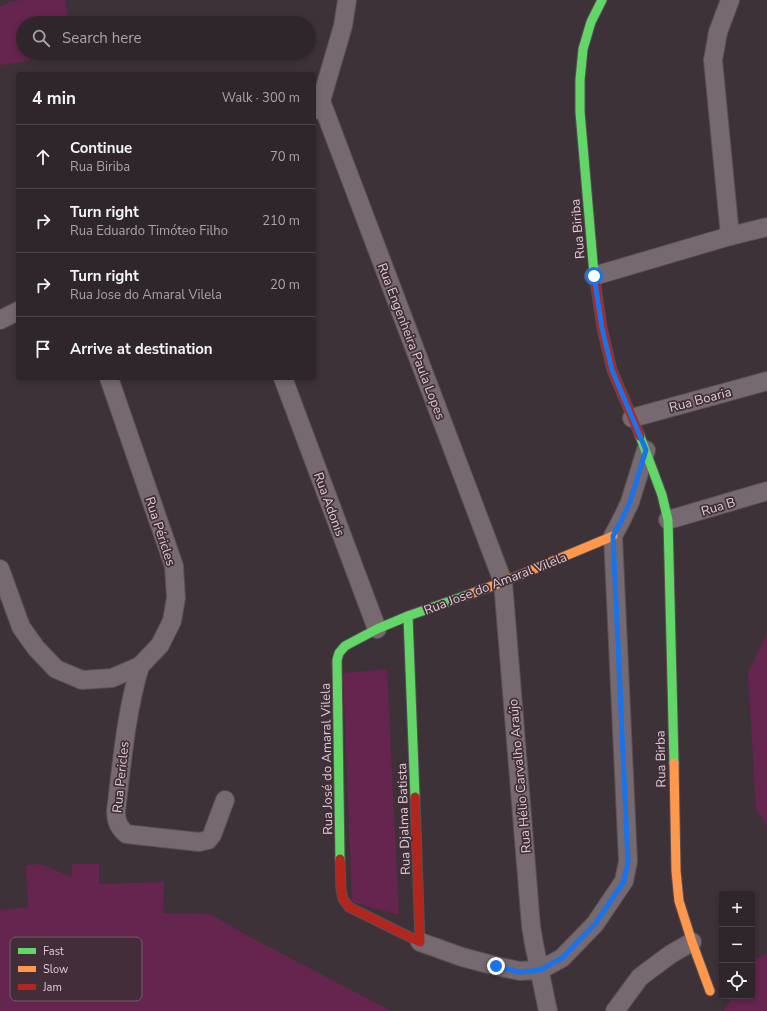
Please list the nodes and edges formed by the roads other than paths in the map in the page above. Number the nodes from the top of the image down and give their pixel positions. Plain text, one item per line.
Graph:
1 (348, 0) edge
2 (602, 0) edge
3 (730, 0) edge
4 (317, 105) edge
5 (767, 228) edge
6 (730, 236) junction
7 (594, 276) junction
8 (16, 312) edge
9 (0, 320) edge
10 (110, 380) edge
11 (284, 380) edge
12 (767, 381) edge
13 (632, 418) junction
14 (646, 450) junction
15 (767, 491) edge
16 (668, 520) junction
17 (613, 536) junction
18 (0, 569) edge
19 (503, 582) junction
20 (408, 616) junction
21 (377, 630) junction
22 (140, 666) junction
23 (224, 800) dead end
24 (420, 942) junction
25 (692, 942) junction
26 (540, 970) junction
27 (710, 991) dead end
28 (548, 1011) edge
29 (615, 1011) edge

1 - 4 street, Rua Engenheira Paula Lopes
2 - 7 street, Rua Biriba
3 - 6 street
4 - 19 street, Rua Engenheira Paula Lopes
5 - 6 street
6 - 7 street
7 - 13 street, Rua Biriba
8 - 9 street
10 - 22 street, Rua Péricles
11 - 21 street, Rua Adonis
12 - 13 street, Rua Boaria
13 - 14 street, Rua Biriba
14 - 16 street, Rua Biriba
14 - 17 street
15 - 16 street, Rua B
16 - 25 street, Rua Birba
17 - 19 street, Rua Jose do Amaral Vilela
17 - 26 street
18 - 22 street, Rua Péricles
19 - 20 street, Rua Jose do Amaral Vilela
19 - 26 street, Rua Hélio Carvalho Araújo
20 - 21 street, Rua Jose do Amaral Vilela
20 - 24 street, Rua Djalma Batista
21 - 24 street, Rua José do Amaral Vilela
22 - 23 street, Rua Pericles
24 - 26 street
25 - 27 street, Rua Birba
25 - 29 street
26 - 28 street, Rua Hélio Carvalho Araújo

